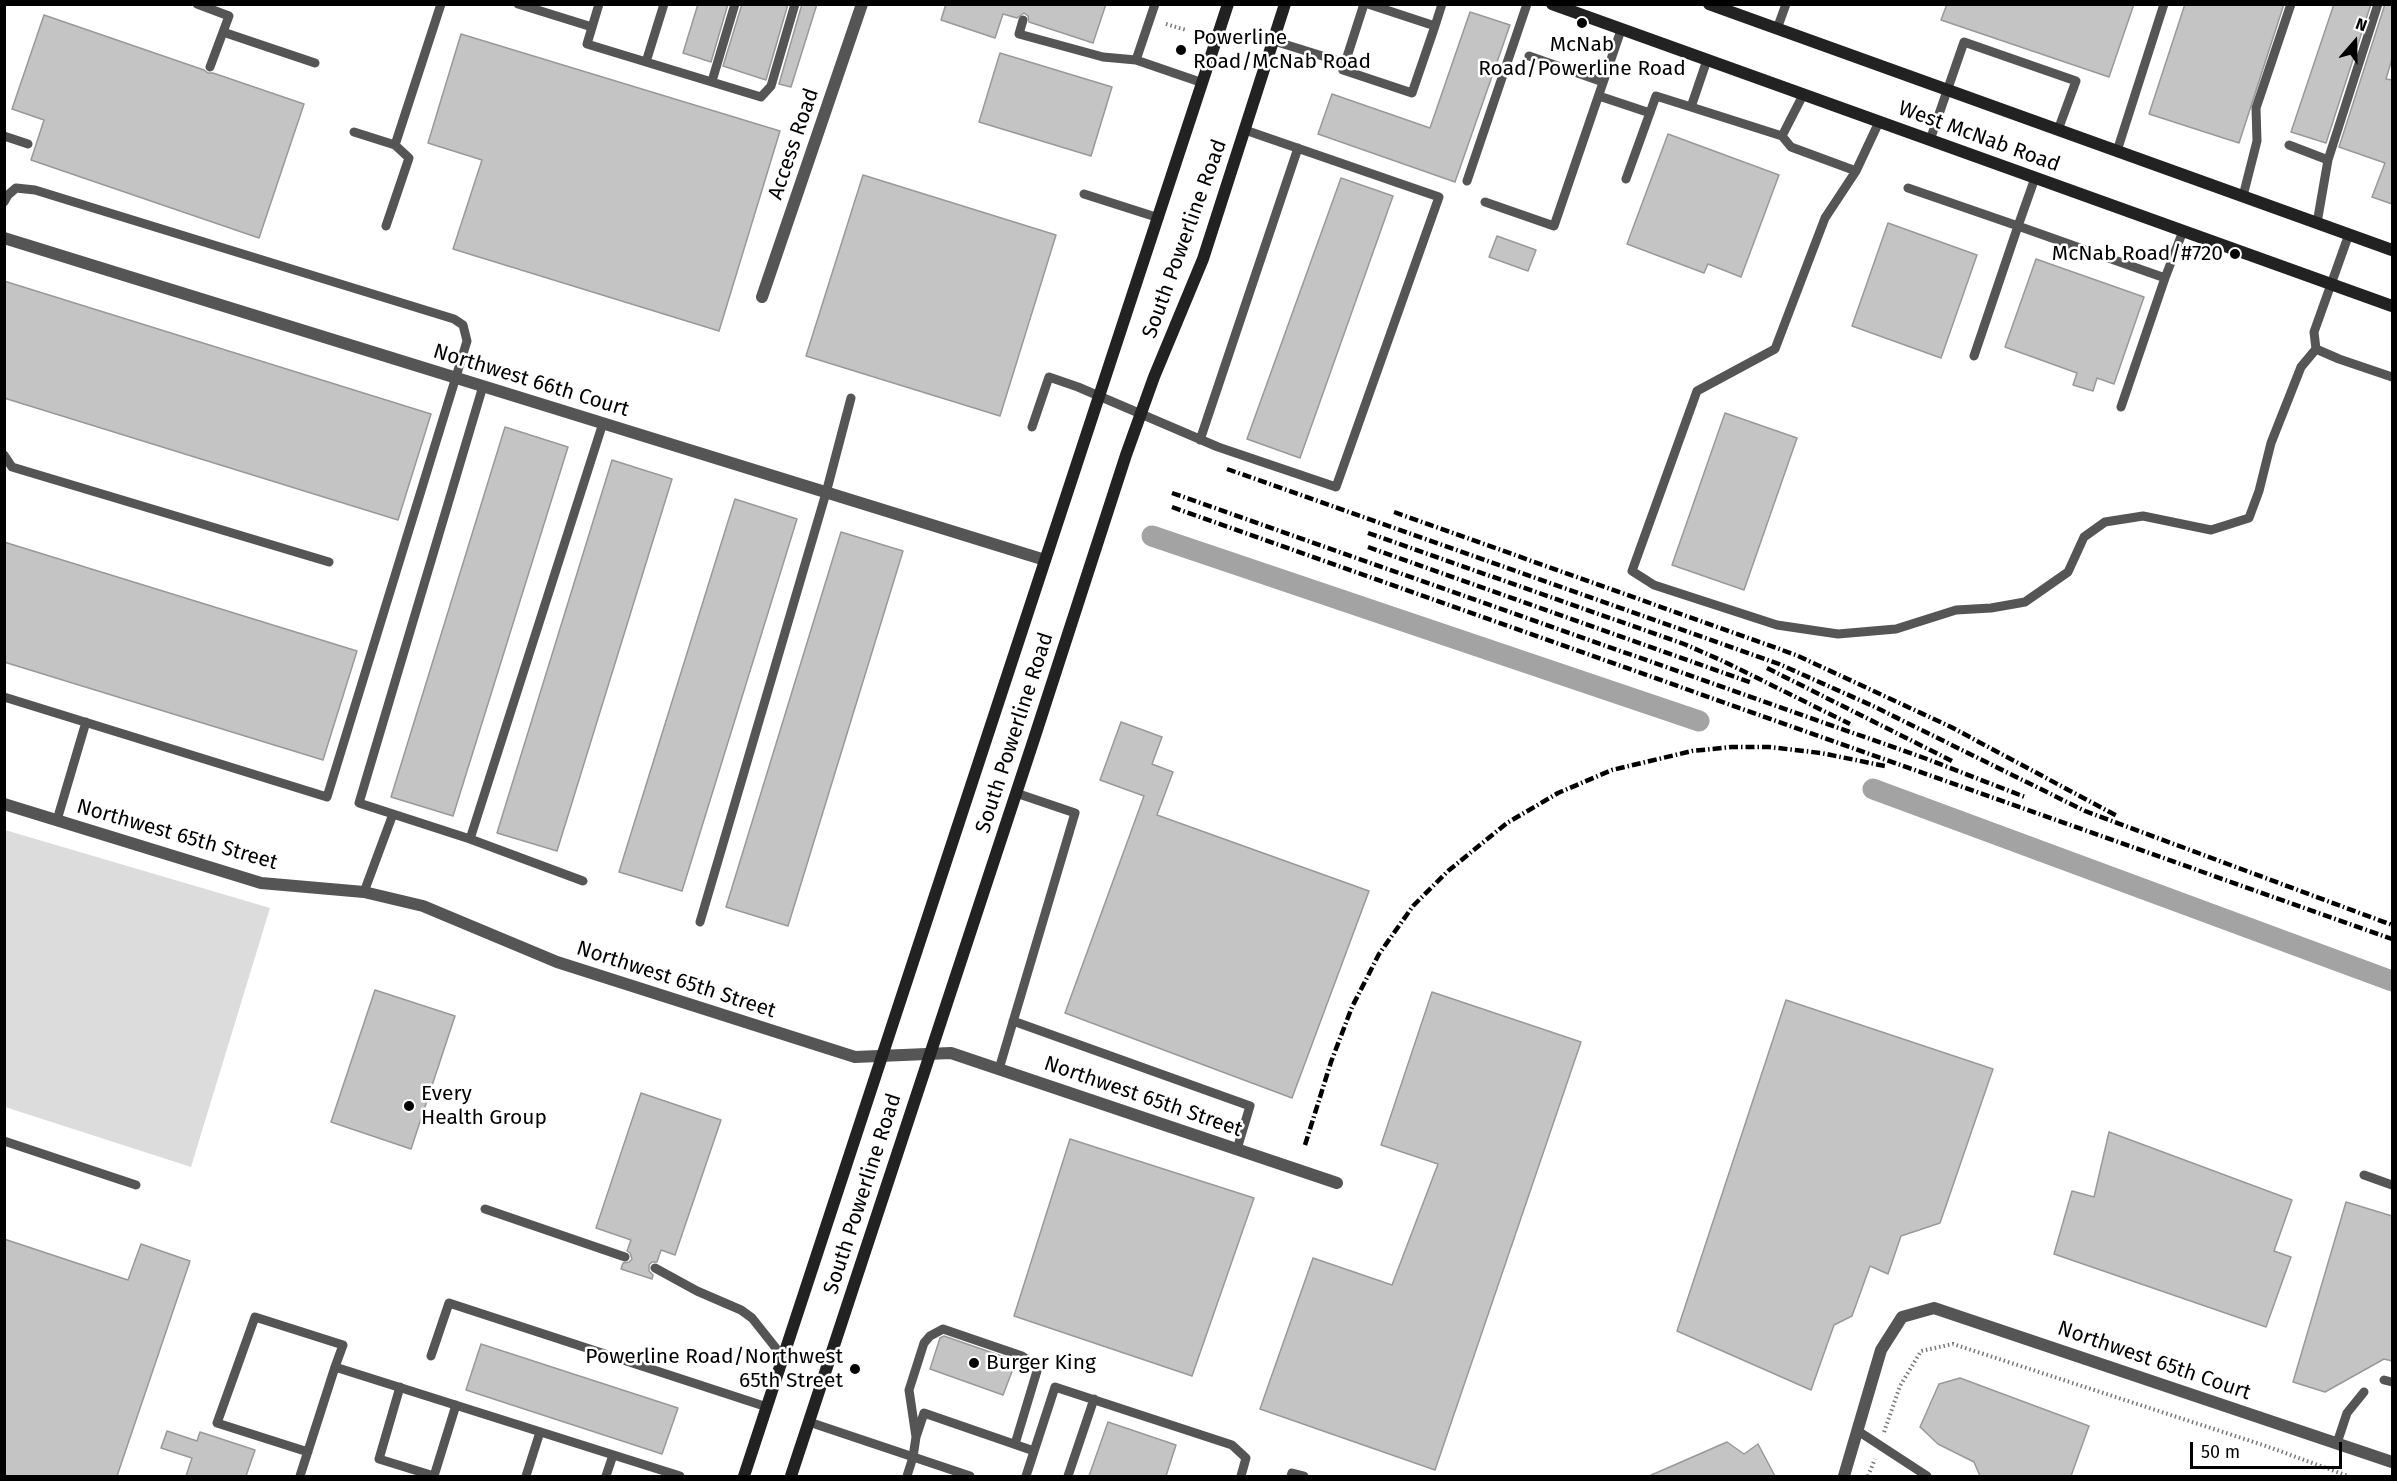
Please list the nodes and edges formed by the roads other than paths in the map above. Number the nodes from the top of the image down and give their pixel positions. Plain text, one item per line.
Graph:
1 (197, 4) edge
2 (441, 4) edge
3 (518, 4) edge
4 (599, 4) edge
5 (664, 4) edge
6 (735, 4) edge
7 (795, 4) edge
8 (862, 4) edge
9 (1155, 4) edge
10 (1228, 4) edge
11 (1286, 4) edge
12 (1366, 4) edge
13 (1442, 4) edge
14 (1527, 4) edge
15 (1552, 4) edge
16 (1709, 4) edge
17 (1786, 4) edge
18 (2164, 4) edge
19 (2290, 4) edge
20 (2378, 4) edge
21 (1023, 20) dead end
22 (1435, 26) junction
23 (592, 27) junction
24 (1777, 29) junction
25 (1621, 30) junction
26 (223, 32) junction
27 (1274, 41) junction
28 (1529, 56) dead end
29 (1136, 60) junction
30 (1707, 60) junction
31 (646, 62) junction
32 (315, 63) dead end
33 (1345, 63) junction
34 (210, 68) dead end
35 (712, 81) junction
36 (1603, 82) junction
37 (1203, 83) junction
38 (1947, 90) junction
39 (1803, 94) junction
40 (1599, 96) junction
41 (1691, 107) junction
42 (1650, 113) junction
43 (1879, 122) junction
44 (1245, 130) junction
45 (2058, 130) junction
46 (354, 132) dead end
47 (4, 136) edge
48 (1782, 136) junction
49 (1930, 140) junction
50 (28, 144) dead end
51 (395, 145) junction
52 (2289, 145) dead end
53 (1298, 148) junction
54 (2117, 151) junction
55 (2328, 160) junction
56 (1856, 171) junction
57 (2035, 178) junction
58 (1626, 179) dead end
59 (1467, 181) dead end
60 (1908, 188) dead end
61 (1084, 194) dead end
62 (2243, 196) junction
63 (4, 202) edge
64 (1485, 202) dead end
65 (1159, 218) junction
66 (2317, 223) junction
67 (2018, 225) junction
68 (386, 226) dead end
69 (2183, 231) junction
70 (2349, 234) junction
71 (4, 238) edge
72 (2392, 250) edge
73 (2165, 278) junction
74 (2331, 284) junction
75 (762, 297) dead end
76 (2392, 306) edge
77 (2316, 349) junction
78 (1974, 356) dead end
79 (2392, 377) edge
80 (456, 378) junction
81 (483, 386) junction
82 (1100, 397) junction
83 (851, 398) dead end
84 (2121, 407) dead end
85 (1140, 414) junction
86 (603, 423) junction
87 (1032, 427) dead end
88 (1200, 440) junction
89 (4, 455) edge
90 (8, 469) edge
91 (826, 493) junction
92 (1045, 560) junction
93 (329, 562) dead end
94 (4, 697) edge
95 (86, 722) junction
96 (1016, 793) junction
97 (4, 804) edge
98 (393, 814) junction
99 (57, 820) junction
100 (470, 839) junction
101 (583, 881) dead end
102 (364, 892) junction
103 (700, 922) dead end
104 (1013, 1021) junction
105 (930, 1054) junction
106 (882, 1056) junction
107 (999, 1069) junction
108 (4, 1141) edge
109 (1237, 1149) junction
110 (2364, 1175) dead end
111 (1336, 1183) dead end
112 (136, 1185) dead end
113 (2392, 1185) edge
114 (485, 1209) dead end
115 (625, 1257) dead end
116 (655, 1268) dead end
117 (431, 1356) dead end
118 (783, 1357) junction
119 (335, 1367) junction
120 (400, 1387) junction
121 (2364, 1392) dead end
122 (1094, 1399) junction
123 (456, 1405) junction
124 (767, 1407) junction
125 (809, 1422) junction
126 (1858, 1431) junction
127 (540, 1432) junction
128 (916, 1437) junction
129 (2337, 1443) junction
130 (1015, 1444) junction
131 (1034, 1451) junction
132 (308, 1452) junction
133 (613, 1455) junction
134 (913, 1457) junction
135 (2392, 1462) edge
136 (300, 1476) edge
137 (434, 1476) edge
138 (526, 1476) edge
139 (606, 1476) edge
140 (680, 1476) edge
141 (744, 1476) edge
142 (791, 1476) edge
143 (907, 1476) edge
144 (969, 1476) edge
145 (1026, 1476) edge
146 (1068, 1476) edge
147 (1241, 1476) edge
148 (1291, 1476) edge
149 (1304, 1476) edge
150 (1844, 1476) edge
151 (1927, 1476) edge

1 - 26 lane
2 - 51 lane
3 - 23 lane
4 - 23 lane
5 - 31 lane
6 - 35 lane
7 - 35 lane
8 - 75 street, Access Road
9 - 29 lane
10 - 37 main road, South Powerline Road
11 - 27 main road, South Powerline Road
12 - 22 lane
12 - 33 lane
13 - 22 lane
14 - 59 lane
15 - 25 main road, West McNab Road
16 - 24 main road, West McNab Road
17 - 24 lane
18 - 54 lane
19 - 62 lane
20 - 55 lane
21 - 29 lane
22 - 33 lane
23 - 31 lane
24 - 38 main road, West McNab Road
25 - 30 main road, West McNab Road
25 - 36 lane
26 - 32 lane
26 - 34 lane
27 - 33 lane
27 - 44 main road, South Powerline Road
28 - 36 lane
29 - 37 lane
30 - 39 main road, West McNab Road
30 - 41 lane
31 - 35 lane
36 - 40 lane
37 - 65 main road, South Powerline Road
38 - 45 main road, West McNab Road
38 - 45 lane
38 - 49 lane
39 - 43 main road, West McNab Road
39 - 48 lane
40 - 42 lane
40 - 64 lane
41 - 42 lane
41 - 48 lane
42 - 58 lane
43 - 49 main road, West McNab Road
43 - 56 lane
44 - 53 lane
44 - 85 main road, South Powerline Road
45 - 54 main road, West McNab Road
46 - 51 lane
47 - 50 lane
48 - 56 lane
49 - 57 main road, West McNab Road
51 - 68 lane
52 - 55 lane
53 - 88 lane
53 - 88 lane
54 - 62 main road, West McNab Road
55 - 66 lane
56 - 77 lane
57 - 67 lane
57 - 69 main road, West McNab Road
60 - 67 lane
61 - 65 lane
62 - 66 main road, West McNab Road
63 - 80 lane
65 - 82 main road, South Powerline Road
66 - 70 main road, West McNab Road
67 - 73 lane
67 - 78 lane
69 - 73 lane
69 - 74 main road, West McNab Road
70 - 72 main road, West McNab Road
70 - 74 lane
71 - 80 street, Northwest 66th Court
73 - 84 lane
74 - 76 main road, West McNab Road
74 - 77 lane
77 - 79 lane
80 - 81 street, Northwest 66th Court
80 - 95 lane
81 - 86 street, Northwest 66th Court
81 - 98 lane
82 - 85 lane
82 - 87 lane
82 - 92 main road, South Powerline Road
83 - 91 lane
85 - 88 lane
85 - 96 main road, South Powerline Road
86 - 91 street, Northwest 66th Court
86 - 100 lane
89 - 90 lane
90 - 93 lane
91 - 92 street, Northwest 66th Court
91 - 103 lane
92 - 106 main road, South Powerline Road
94 - 95 lane
95 - 99 lane
96 - 104 lane
96 - 105 main road, South Powerline Road
97 - 99 street, Northwest 65th Street
98 - 100 lane
98 - 102 lane
99 - 102 street, Northwest 65th Street
100 - 101 lane
102 - 106 street, Northwest 65th Street
104 - 107 lane
104 - 109 lane
105 - 106 street, Northwest 65th Street
105 - 107 street, Northwest 65th Street
105 - 125 main road, South Powerline Road
106 - 118 main road, South Powerline Road
107 - 109 street, Northwest 65th Street
108 - 112 lane
109 - 111 street, Northwest 65th Street
110 - 113 lane
114 - 115 lane
116 - 118 lane
117 - 124 lane
118 - 124 main road, South Powerline Road
119 - 120 lane
119 - 132 lane
119 - 132 lane
120 - 123 lane
120 - 137 lane
121 - 129 lane
122 - 131 lane
122 - 146 lane
122 - 147 lane
123 - 127 lane
123 - 137 lane
124 - 141 main road, South Powerline Road
125 - 134 lane
125 - 142 main road, South Powerline Road
126 - 129 street, Northwest 65th Court
126 - 150 street
126 - 151 lane
127 - 133 lane
127 - 138 lane
128 - 130 lane
128 - 130 lane
128 - 134 lane
129 - 135 street, Northwest 65th Court
130 - 131 lane
131 - 145 lane
132 - 136 lane
133 - 139 lane
133 - 140 lane
134 - 143 lane
134 - 144 lane
148 - 149 lane

